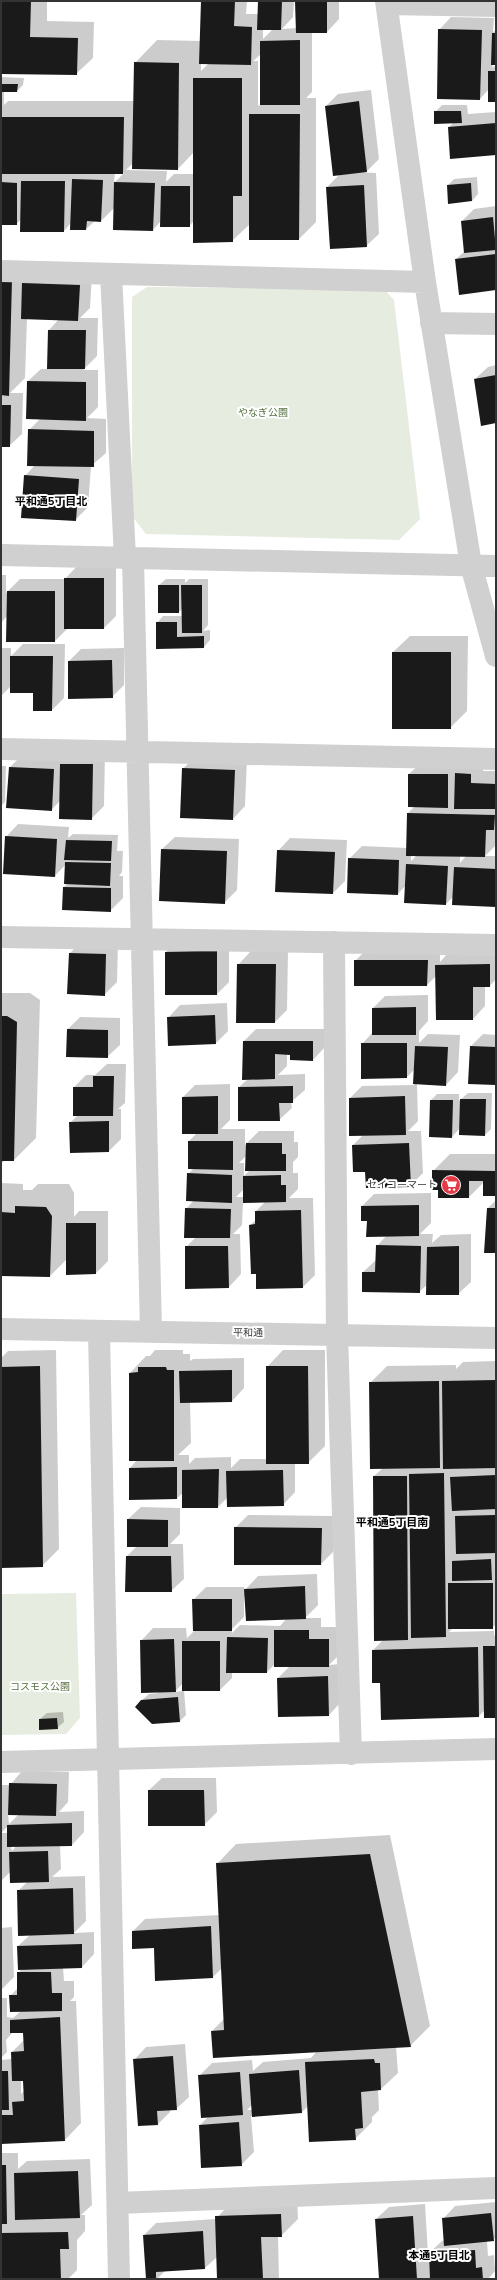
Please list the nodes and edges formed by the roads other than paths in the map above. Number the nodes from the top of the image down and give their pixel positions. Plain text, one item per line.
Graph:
1 (386, 2) edge
2 (496, 6) edge
3 (1, 271) edge
4 (111, 274) junction
5 (424, 282) junction
6 (431, 323) junction
7 (496, 324) edge
8 (1, 555) edge
9 (129, 558) junction
10 (471, 565) junction
11 (496, 566) edge
12 (496, 656) edge
13 (1, 749) edge
14 (138, 751) junction
15 (496, 759) edge
16 (1, 937) edge
17 (142, 940) junction
18 (334, 942) junction
19 (496, 945) edge
20 (1, 1330) edge
21 (99, 1332) junction
22 (152, 1332) junction
23 (337, 1335) junction
24 (496, 1338) edge
25 (496, 1749) edge
26 (351, 1754) junction
27 (108, 1760) junction
28 (1, 1762) edge
29 (496, 2188) edge
30 (118, 2203) junction
31 (120, 2279) edge

1 - 2 street
1 - 5 street
3 - 4 street
4 - 5 street
4 - 9 street
5 - 6 street
6 - 7 street
6 - 10 street
8 - 9 street
9 - 10 street
9 - 14 street
10 - 11 street
10 - 12 street
13 - 14 street
14 - 15 street
14 - 17 street
16 - 17 street
17 - 18 street
17 - 22 street
18 - 19 street
18 - 23 street
20 - 21 street, 平和通
21 - 22 street, 平和通
21 - 27 street
22 - 23 street, 平和通
23 - 24 street, 平和通
23 - 26 street
25 - 26 street
26 - 27 street
27 - 28 street
27 - 30 street
29 - 30 street
30 - 31 street

